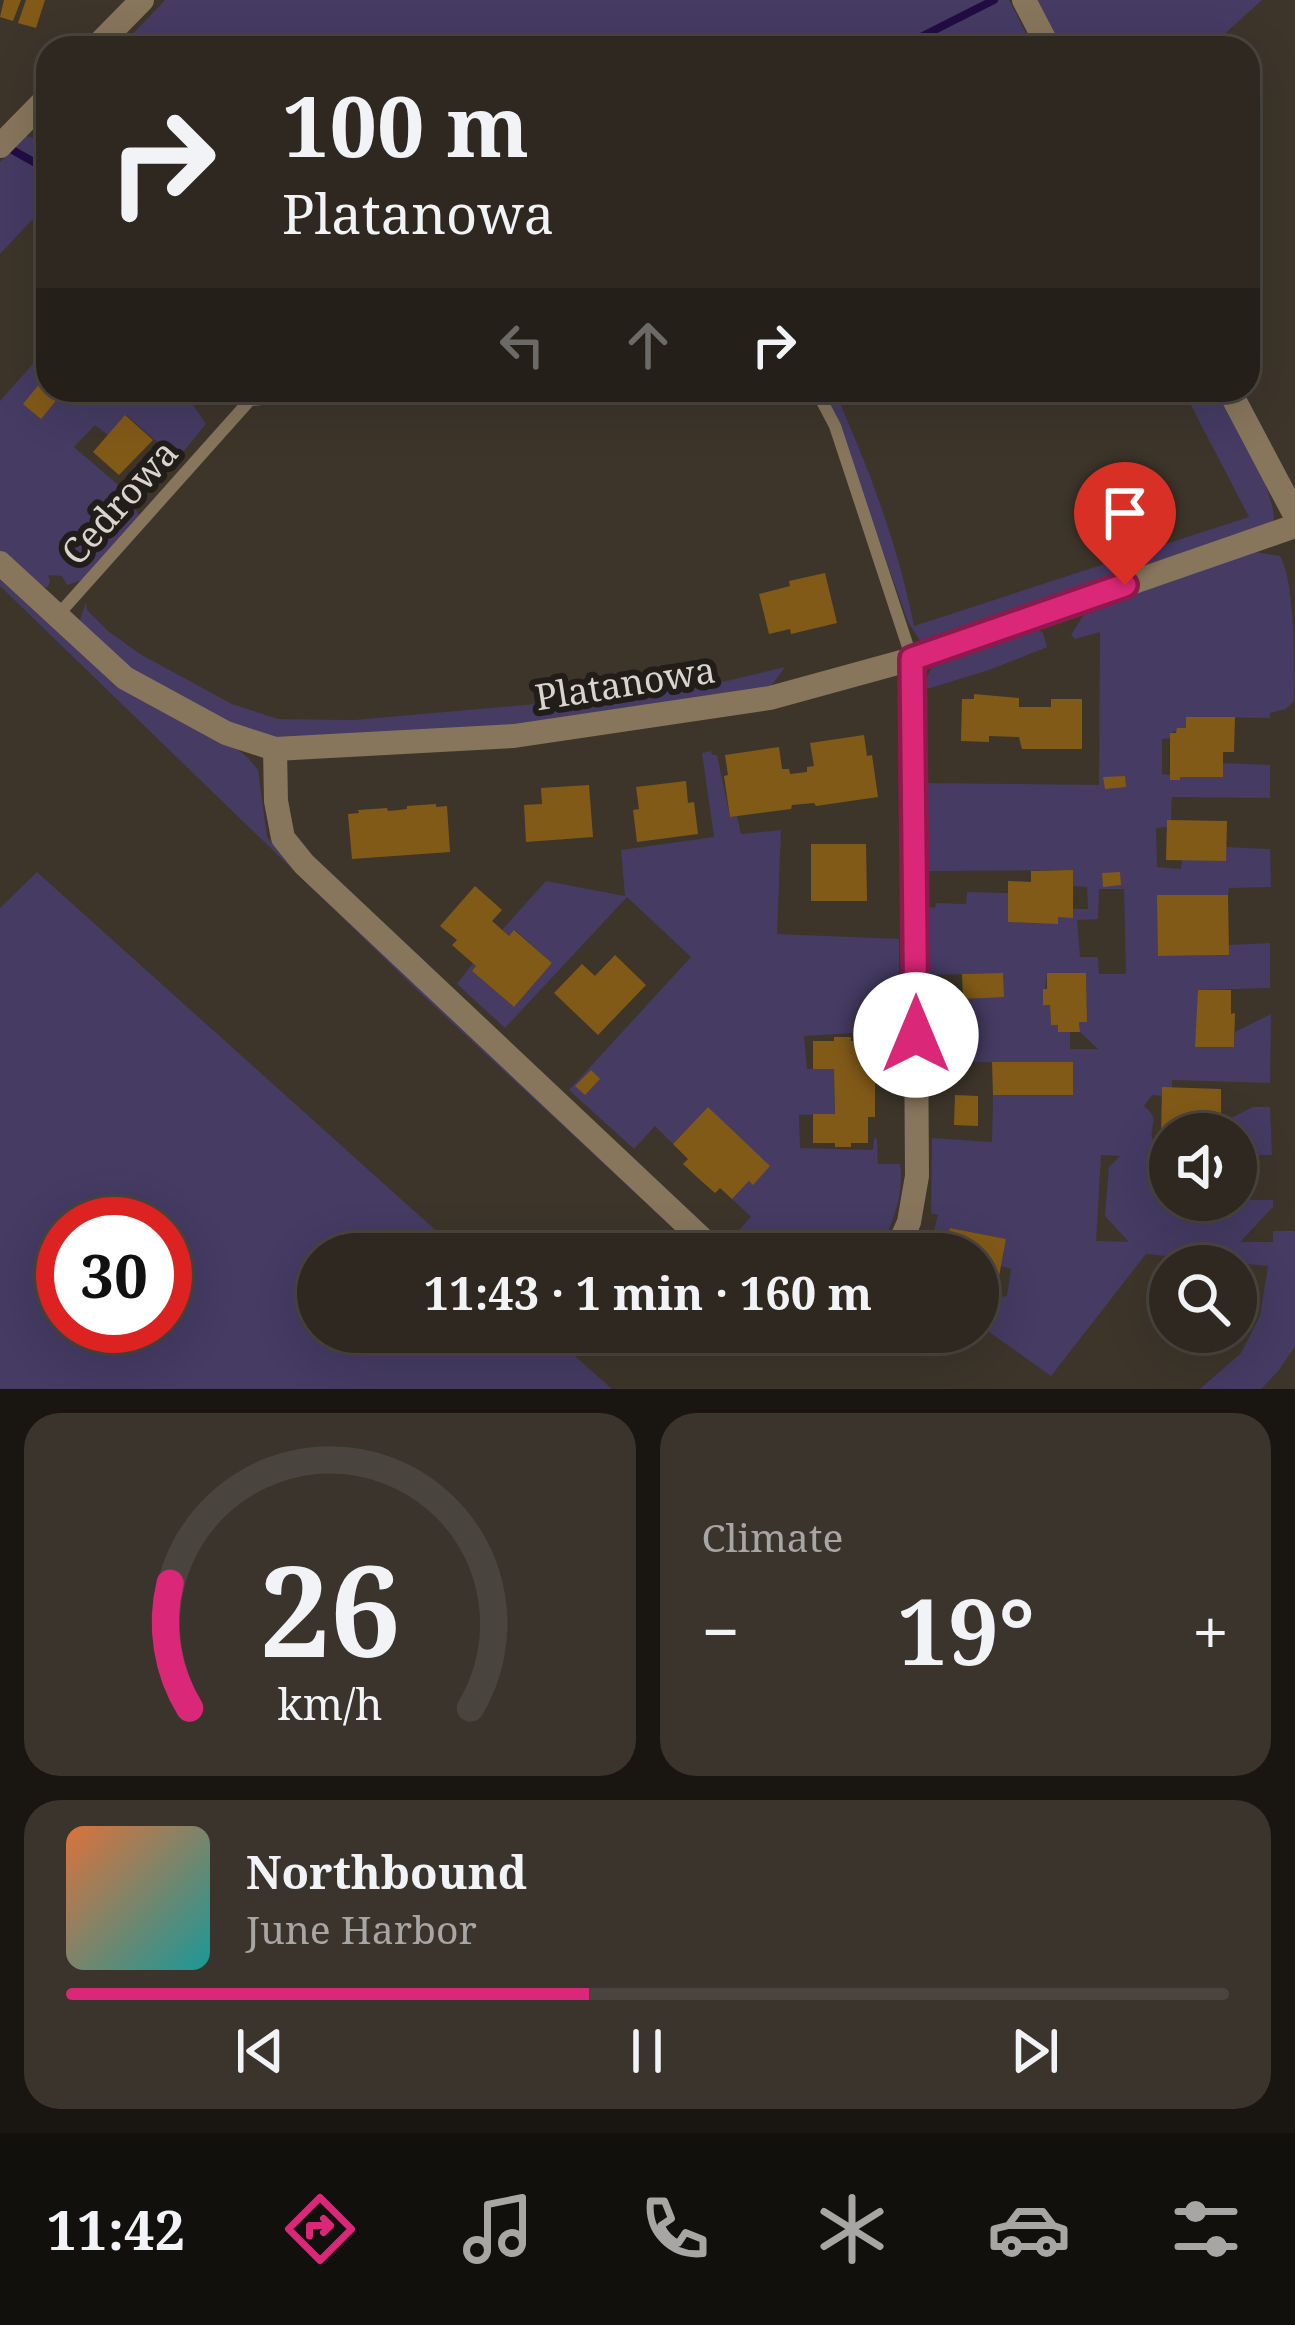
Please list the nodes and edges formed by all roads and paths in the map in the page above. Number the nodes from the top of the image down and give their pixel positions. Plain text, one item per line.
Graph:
1 (142, 0) edge
2 (1024, 0) edge
3 (107, 36) edge
4 (1043, 36) edge
5 (36, 109) edge
6 (6, 139) edge
7 (248, 402) edge
8 (822, 402) edge
9 (1235, 402) edge
10 (1295, 515) edge
11 (1295, 526) edge
12 (0, 562) edge
13 (57, 616) junction
14 (912, 659) junction
15 (275, 749) junction
16 (696, 1233) edge
17 (904, 1233) edge

1 - 3 street
2 - 4 street
5 - 6 street
7 - 13 lane, Cedrowa
8 - 14 lane
9 - 10 street
11 - 14 street, Platanowa
12 - 13 street, Platanowa
13 - 15 street, Platanowa
14 - 15 street, Platanowa
14 - 17 street
15 - 16 street

